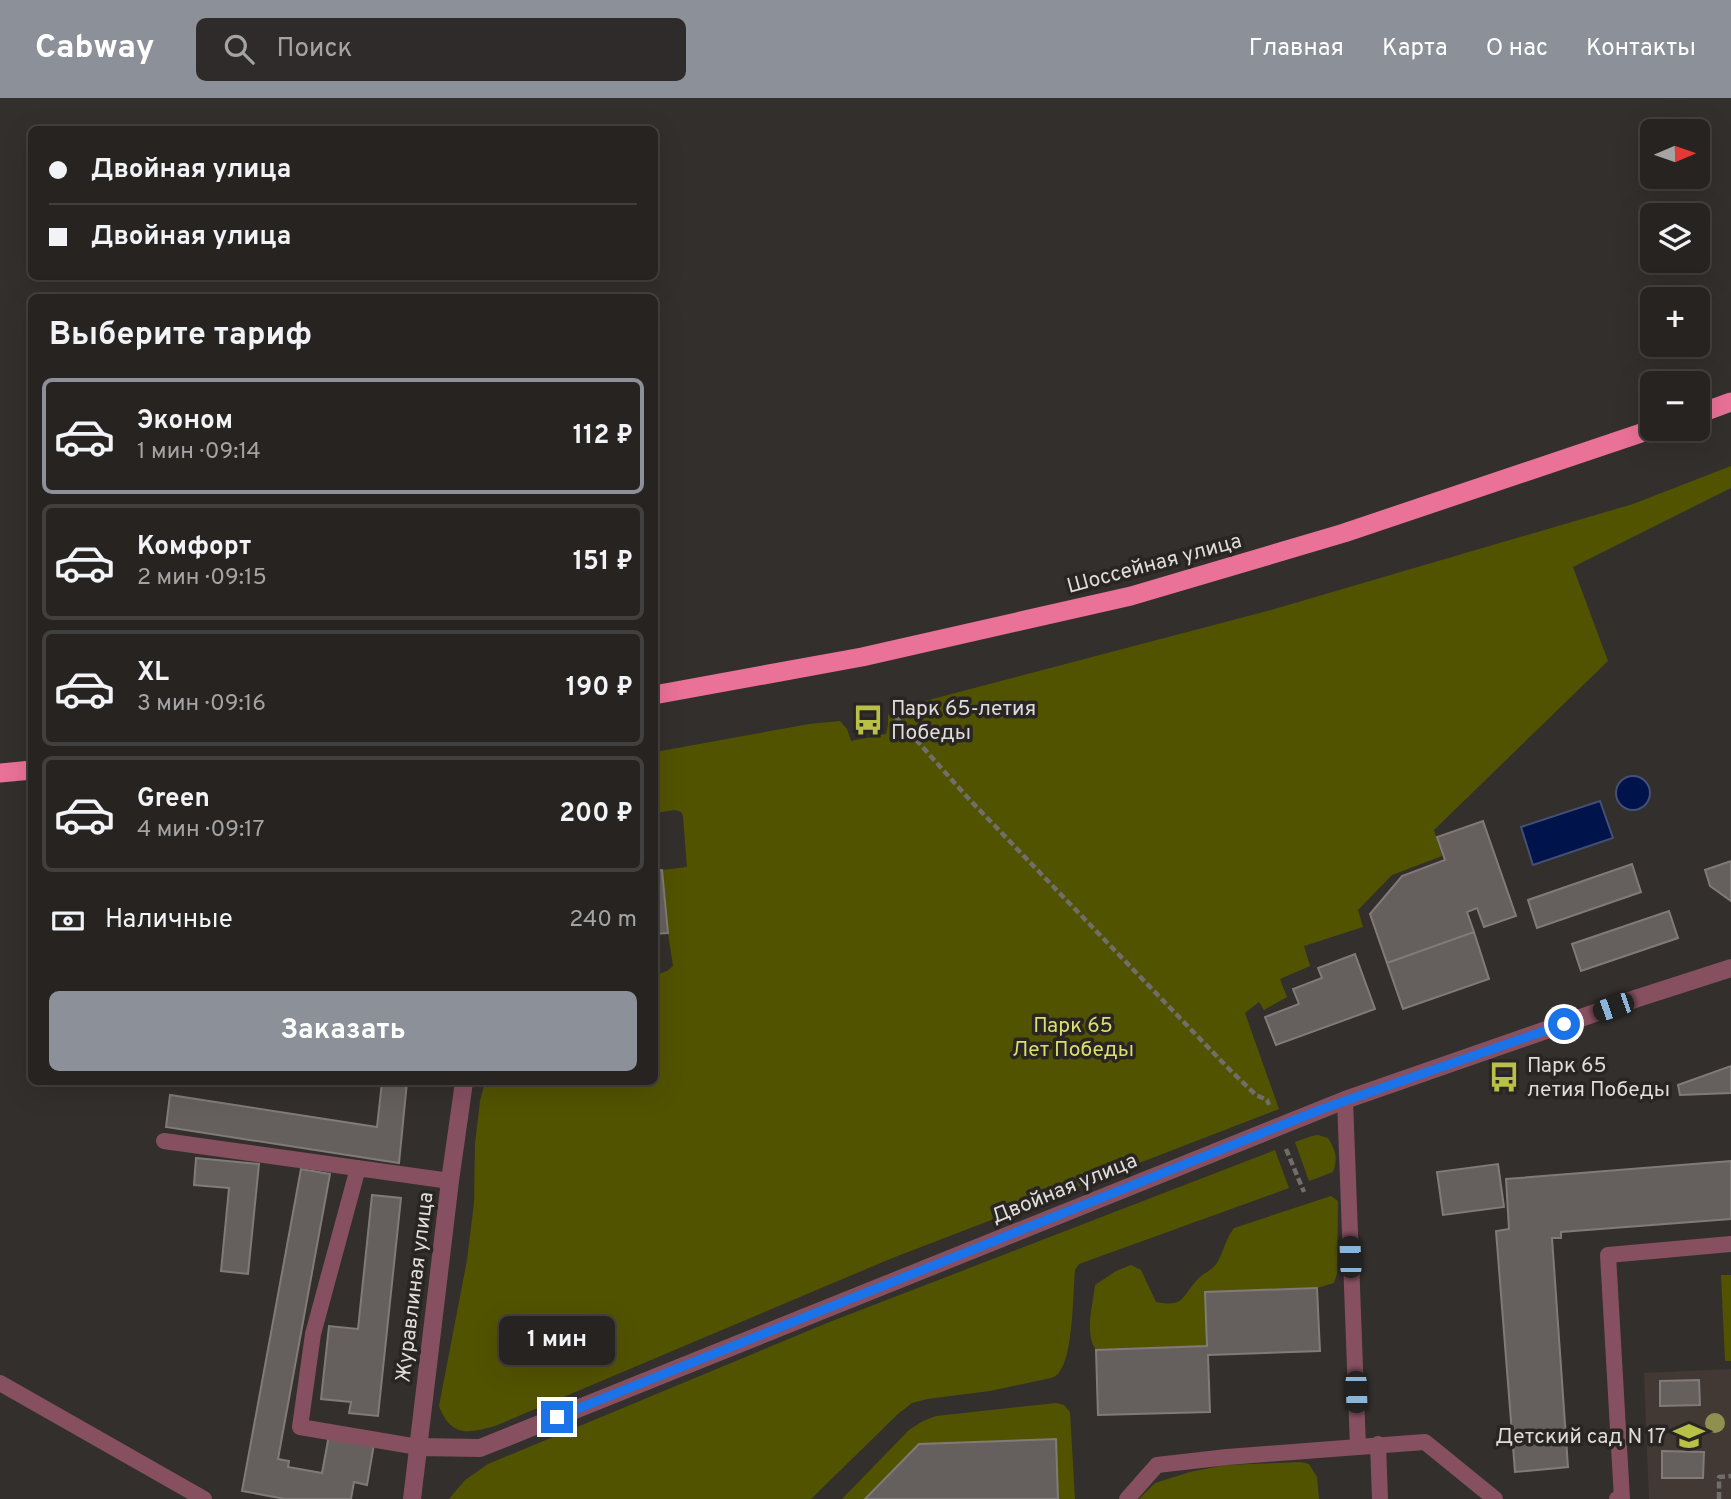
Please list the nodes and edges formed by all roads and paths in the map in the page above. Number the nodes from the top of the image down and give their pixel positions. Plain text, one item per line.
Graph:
1 (1731, 402) edge
2 (1710, 410) edge
3 (1640, 433) edge
4 (658, 694) edge
5 (895, 716) dead end
6 (28, 770) edge
7 (0, 773) edge
8 (1731, 968) edge
9 (464, 1085) edge
10 (1345, 1100) junction
11 (1278, 1127) junction
12 (164, 1141) dead end
13 (359, 1168) junction
14 (450, 1181) junction
15 (1304, 1192) dead end
16 (1731, 1244) edge
17 (0, 1382) edge
18 (1378, 1444) junction
19 (418, 1447) junction
20 (1358, 1447) junction
21 (1731, 1476) edge
22 (204, 1499) edge
23 (412, 1499) edge
24 (1127, 1499) edge
25 (1380, 1499) edge
26 (1494, 1499) edge
27 (1617, 1499) edge
28 (1719, 1499) edge

1 - 2 highway
3 - 4 highway, Шоссейная улица
5 - 11 path
6 - 7 highway
8 - 10 street, Двойная улица
9 - 14 street, Журавлиная улица
10 - 11 street, Двойная улица
10 - 20 lane
11 - 15 path
11 - 19 street, Двойная улица
12 - 13 lane
13 - 14 lane
13 - 19 lane
14 - 19 street, Журавлиная улица
16 - 27 lane
17 - 22 lane
18 - 20 lane
18 - 25 lane
18 - 26 lane
19 - 23 street, Журавлиная улица
20 - 24 lane
21 - 28 path

